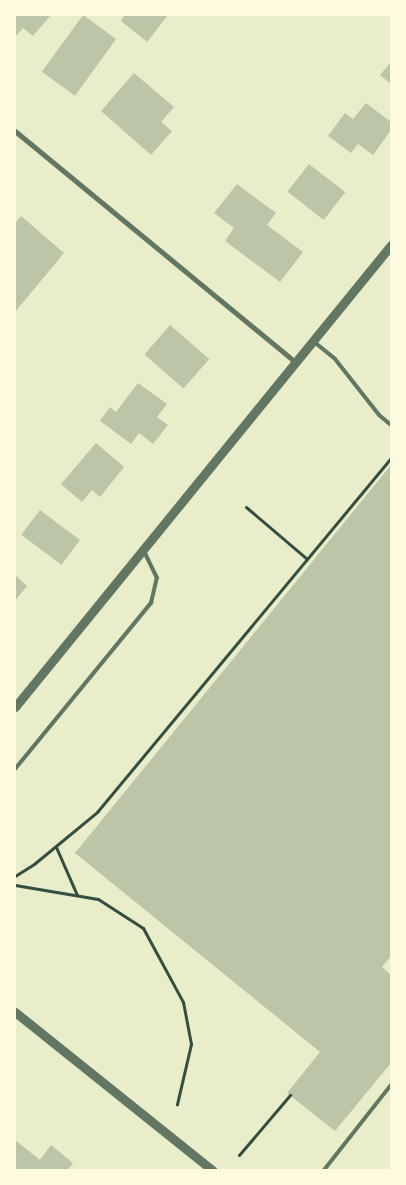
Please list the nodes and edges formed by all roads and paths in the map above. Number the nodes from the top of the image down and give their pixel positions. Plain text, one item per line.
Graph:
1 (15, 131) edge
2 (391, 245) edge
3 (312, 341) junction
4 (295, 362) junction
5 (391, 425) edge
6 (391, 458) edge
7 (246, 507) dead end
8 (143, 550) junction
9 (307, 559) junction
10 (15, 707) edge
11 (15, 769) edge
12 (56, 847) junction
13 (15, 876) edge
14 (15, 885) edge
15 (76, 895) junction
16 (15, 1012) edge
17 (391, 1085) edge
18 (290, 1095) dead end
19 (177, 1104) dead end
20 (239, 1155) dead end
21 (212, 1170) edge
22 (324, 1170) edge

1 - 4 street
2 - 3 street
3 - 4 street
3 - 5 lane
4 - 8 street
6 - 9 path
7 - 9 path
8 - 10 street
8 - 11 lane
9 - 12 path
12 - 13 path
12 - 15 path
14 - 15 path
15 - 19 path
16 - 21 street
17 - 22 lane
18 - 20 path

